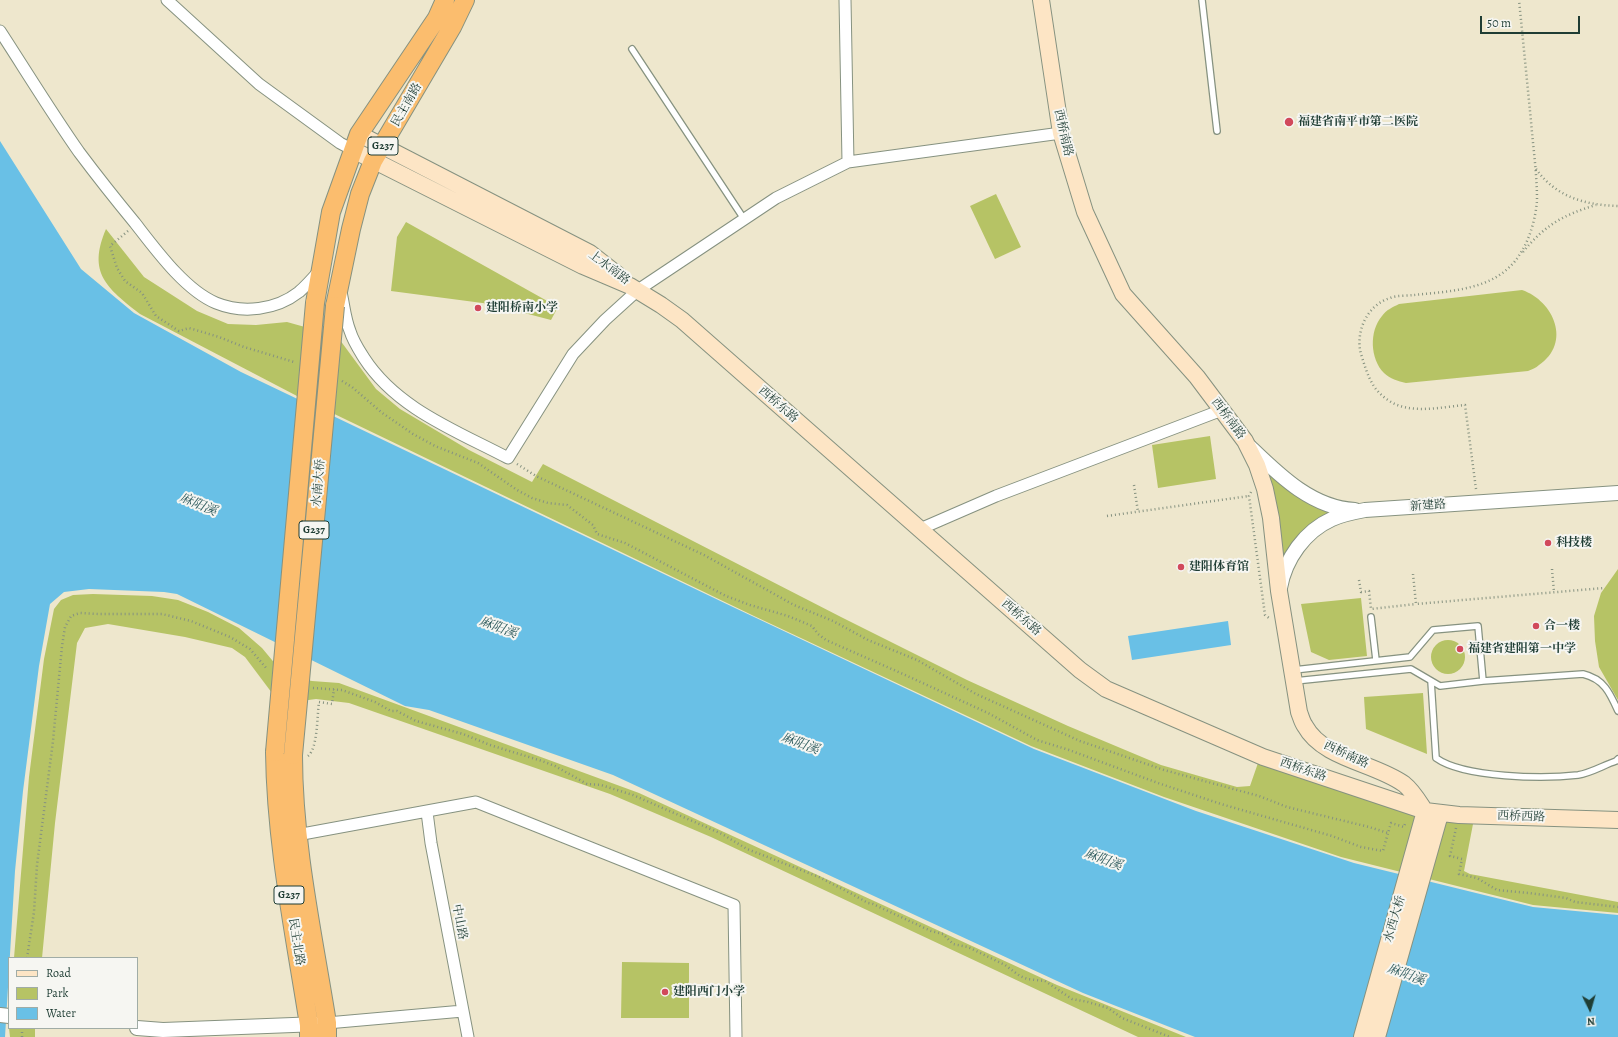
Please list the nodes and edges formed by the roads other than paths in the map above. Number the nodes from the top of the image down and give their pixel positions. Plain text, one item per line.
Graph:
1 (167, 0) edge
2 (445, 0) edge
3 (465, 0) edge
4 (845, 0) edge
5 (1041, 0) edge
6 (1202, 0) edge
7 (0, 30) edge
8 (632, 49) dead end
9 (1217, 131) dead end
10 (1061, 133) junction
11 (356, 142) junction
12 (378, 153) junction
13 (848, 162) junction
14 (744, 219) junction
15 (321, 268) junction
16 (340, 283) junction
17 (638, 290) junction
18 (315, 303) joint
19 (335, 306) joint
20 (682, 320) joint
21 (1222, 410) junction
22 (1245, 441) junction
23 (1618, 493) edge
24 (1365, 510) junction
25 (920, 529) junction
26 (1279, 591) junction
27 (1371, 617) dead end
28 (1376, 660) junction
29 (1294, 675) junction
30 (1431, 681) junction
31 (1483, 681) junction
32 (1618, 711) edge
33 (275, 752) joint
34 (293, 755) joint
35 (1618, 759) edge
36 (427, 812) junction
37 (1426, 817) junction
38 (1618, 820) edge
39 (297, 835) junction
40 (463, 1011) junction
41 (138, 1028) edge
42 (327, 1030) edge
43 (309, 1031) edge
44 (468, 1037) edge
45 (736, 1037) edge
46 (1362, 1037) edge
47 (1377, 1037) edge

1 - 11 street
2 - 11 highway, 民主南路 / G237
3 - 12 highway, 民主南路 / G237
4 - 13 street
5 - 10 main road, 西桥南路
6 - 9 lane
7 - 15 street
8 - 14 lane
10 - 13 street
10 - 21 main road, 西桥南路
11 - 12 main road, 上水南路
11 - 15 highway, 民主南路 / G237
12 - 16 highway, 民主南路 / G237
12 - 17 main road, 上水南路
13 - 14 street
14 - 17 street
15 - 18 highway, 民主南路 / G237
16 - 17 street
16 - 19 highway, 民主南路 / G237
17 - 20 main road, 上水南路
18 - 33 highway, 水南大桥 / G237, bridge
19 - 34 highway, 水南大桥 / G237, bridge
20 - 25 main road, 西桥东路
21 - 22 main road, 西桥南路
21 - 25 street
22 - 24 street
22 - 26 main road, 西桥南路
23 - 24 street, 新建路
24 - 26 street, 新建路
25 - 37 main road, 西桥东路
26 - 29 main road, 西桥南路
27 - 28 lane
28 - 29 lane
28 - 31 lane
29 - 30 lane
29 - 37 main road, 西桥南路
30 - 31 lane
30 - 35 lane
31 - 32 lane
33 - 43 highway, 民主北路 / G237
34 - 39 highway, 民主北路 / G237
36 - 39 street
36 - 40 street, 中山路
36 - 45 street
37 - 38 main road, 西桥西路
37 - 46 main road, 水西大桥
37 - 47 main road
39 - 42 highway, 民主北路 / G237
40 - 42 street
40 - 44 street, 中山路
41 - 43 street
42 - 43 street

